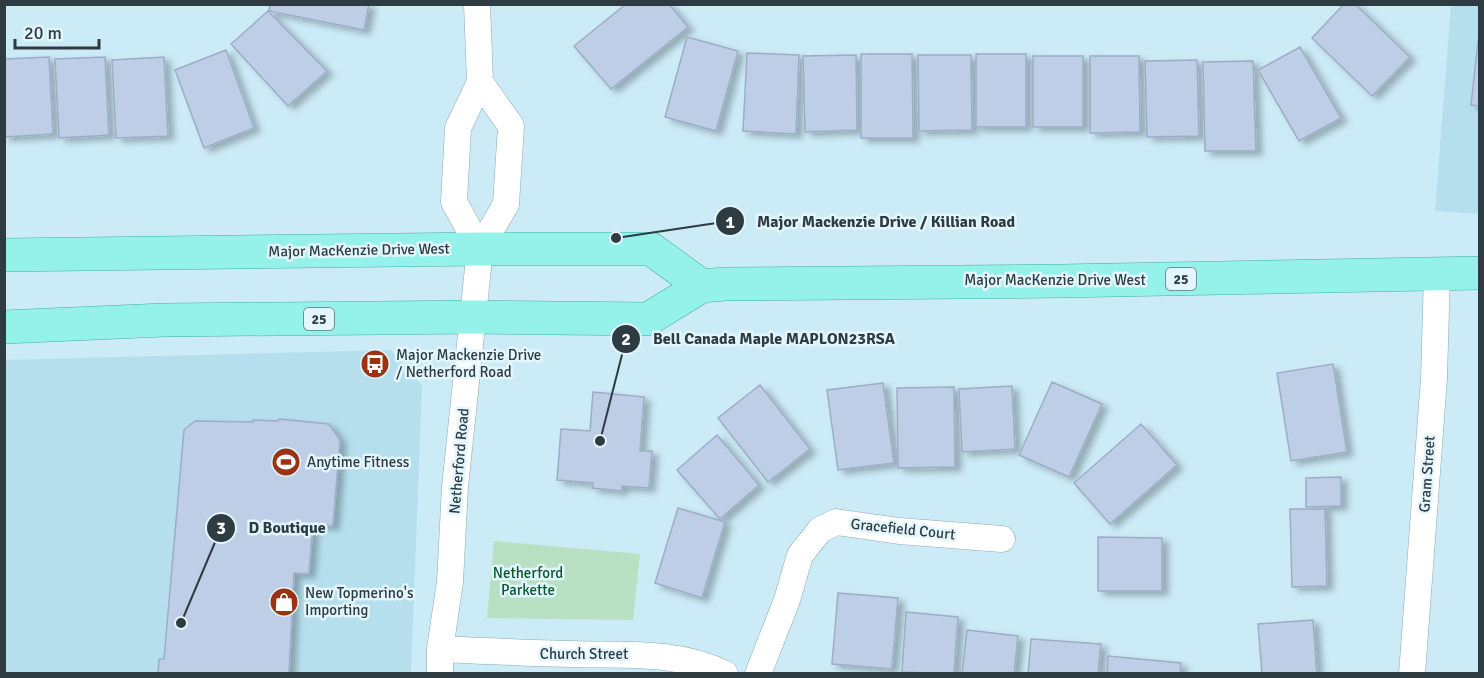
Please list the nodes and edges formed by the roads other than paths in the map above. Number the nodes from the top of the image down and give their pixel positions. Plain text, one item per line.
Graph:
1 (477, 4) edge
2 (480, 82) junction
3 (480, 249) junction
4 (4, 255) edge
5 (1479, 273) edge
6 (1437, 274) junction
7 (702, 286) junction
8 (474, 317) junction
9 (4, 327) edge
10 (1002, 539) dead end
11 (440, 661) edge
12 (725, 674) edge
13 (758, 674) edge
14 (1412, 674) edge

1 - 2 street
2 - 3 street
2 - 3 street
3 - 4 main road, Major MacKenzie Drive West
3 - 7 main road, Major MacKenzie Drive West
3 - 8 street, Netherford Road
5 - 6 main road, Major MacKenzie Drive West / 25
6 - 7 main road, Major MacKenzie Drive West / 25
6 - 14 street, Gram Street
7 - 8 main road, Major MacKenzie Drive West / 25
8 - 9 main road, Major MacKenzie Drive West / 25
8 - 11 street, Netherford Road
10 - 13 street, Gracefield Court
11 - 12 street, Church Street

